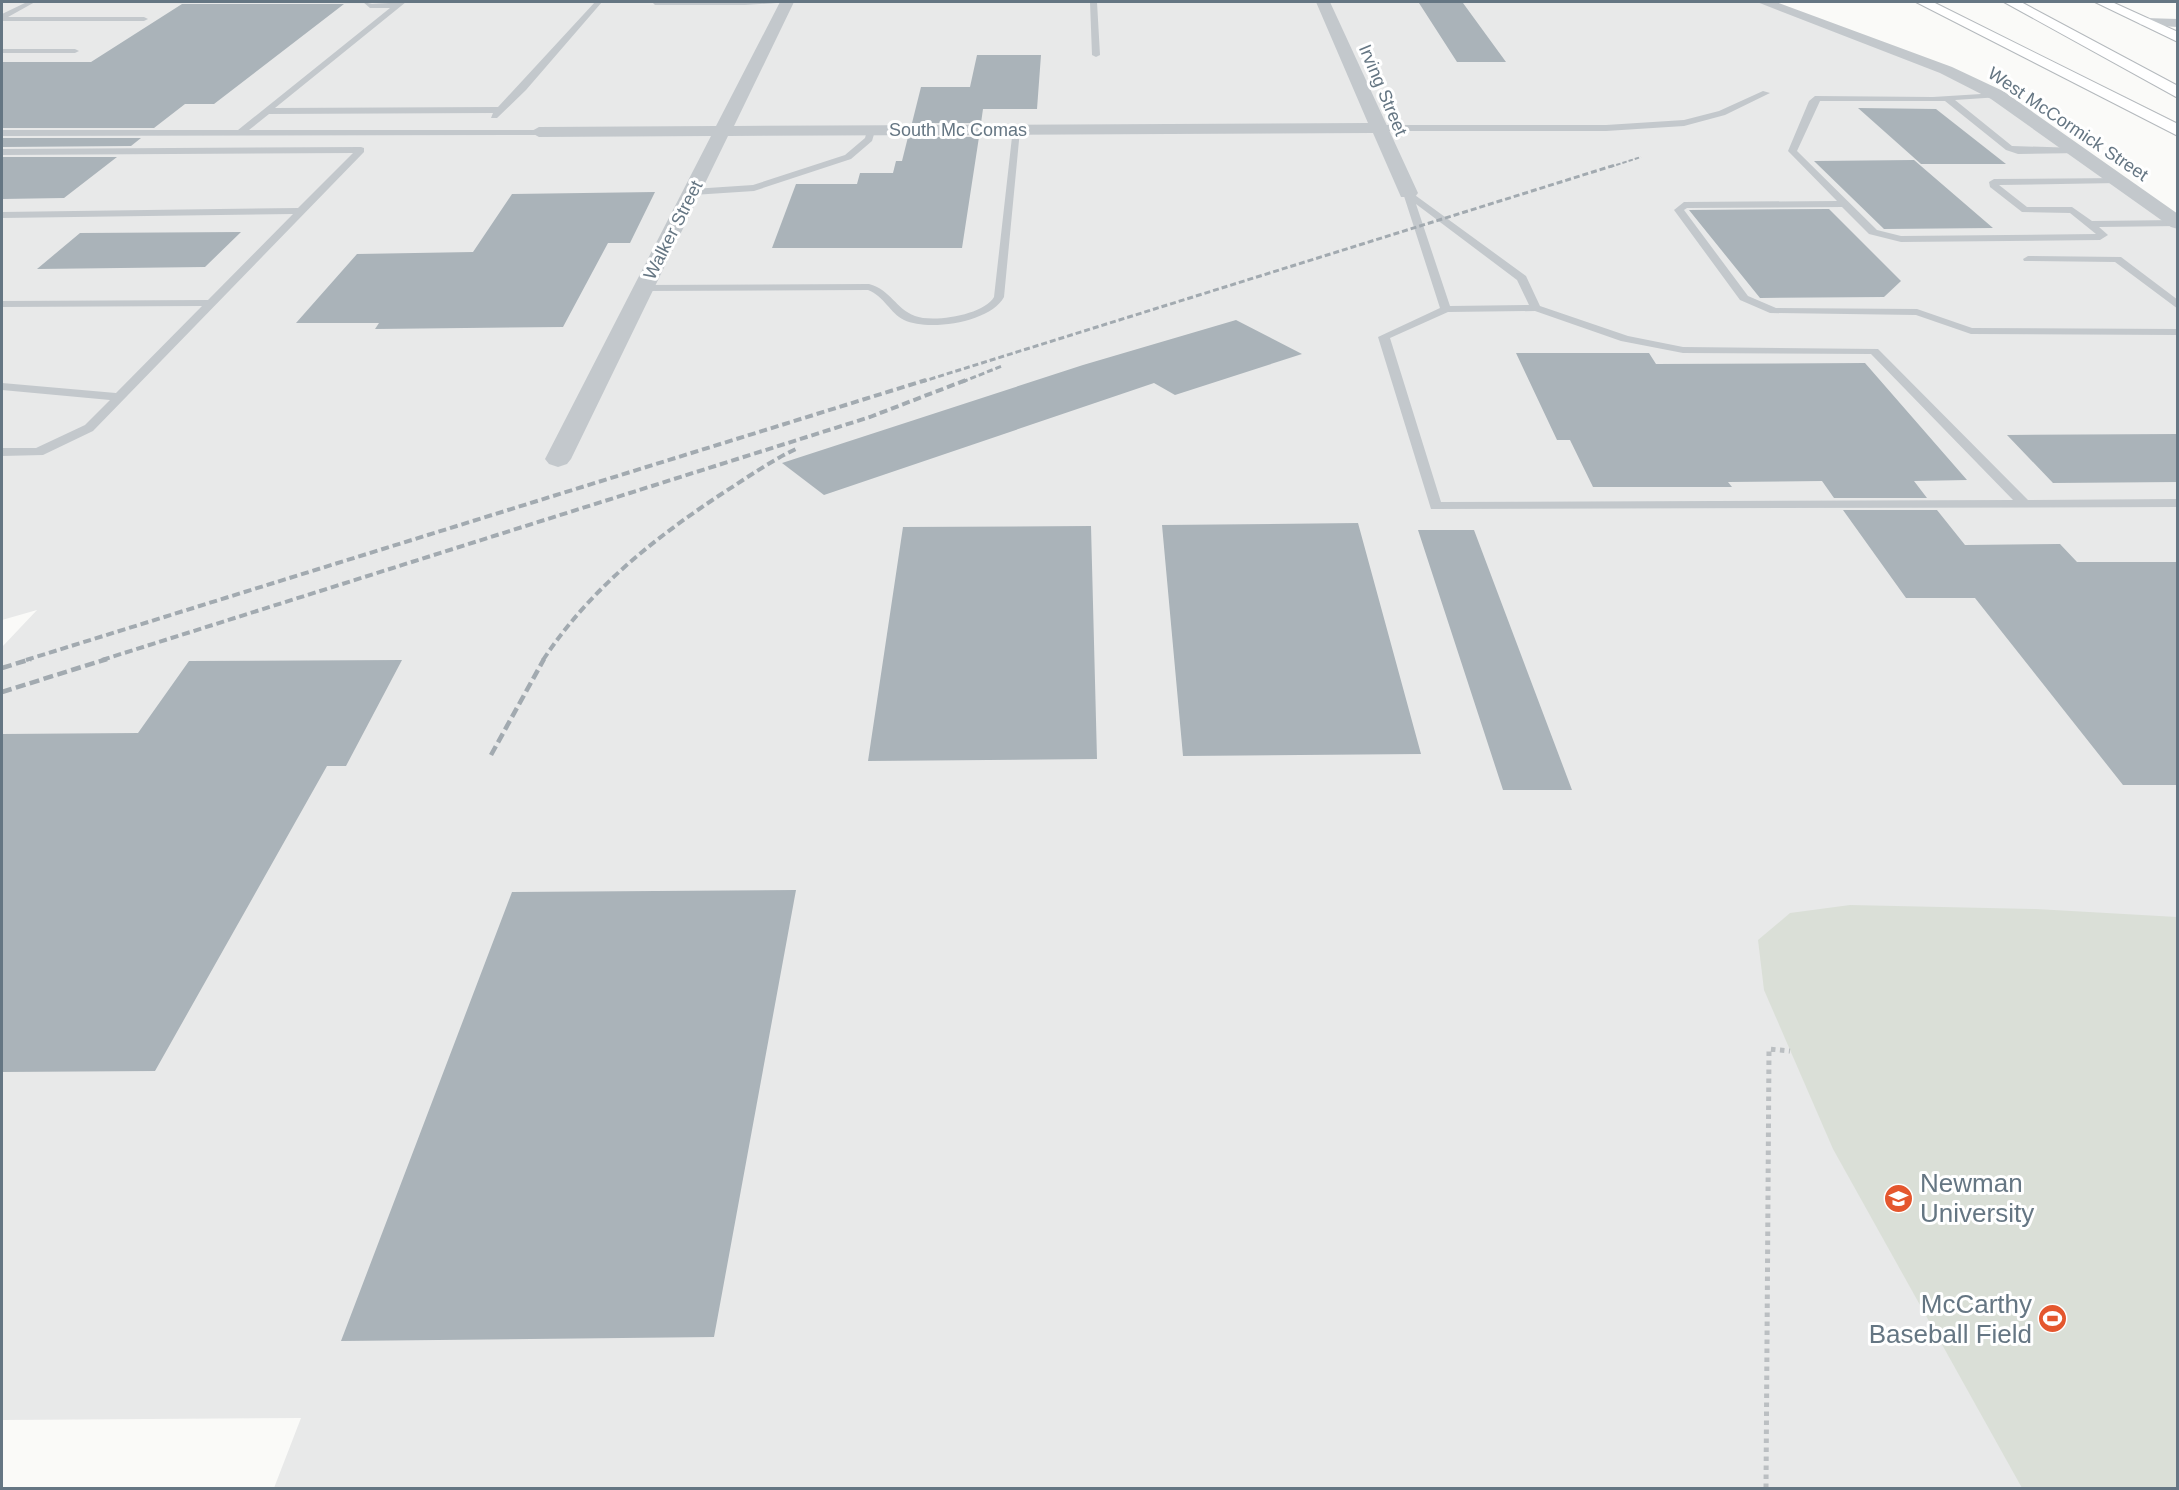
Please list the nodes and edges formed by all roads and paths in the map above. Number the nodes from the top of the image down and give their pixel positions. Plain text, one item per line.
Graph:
1 (31, 2) edge
2 (366, 2) edge
3 (598, 2) edge
4 (746, 2) edge
5 (787, 2) edge
6 (1092, 2) edge
7 (1323, 2) edge
8 (1764, 2) edge
9 (1923, 2) edge
10 (2011, 2) edge
11 (2102, 2) edge
12 (655, 3) edge
13 (399, 4) edge
14 (2, 18) edge
15 (144, 19) dead end
16 (2145, 22) junction
17 (2178, 22) edge
18 (2178, 38) edge
19 (2, 51) edge
20 (75, 51) dead end
21 (1096, 55) dead end
22 (1766, 93) dead end
23 (2178, 93) edge
24 (1997, 95) junction
25 (1947, 98) junction
26 (500, 110) junction
27 (267, 111) junction
28 (1378, 128) junction
29 (1016, 130) junction
30 (723, 131) junction
31 (871, 131) junction
32 (2178, 131) edge
33 (242, 132) junction
34 (477, 132) junction
35 (539, 132) joint
36 (2, 133) edge
37 (14, 133) junction
38 (2, 141) edge
39 (2078, 151) junction
40 (2, 152) edge
41 (2118, 180) junction
42 (693, 192) junction
43 (1408, 193) junction
44 (1845, 204) junction
45 (302, 211) junction
46 (2, 215) edge
47 (2178, 223) edge
48 (2089, 224) junction
49 (2028, 259) dead end
50 (644, 288) junction
51 (211, 303) junction
52 (2, 304) edge
53 (2177, 304) edge
54 (1536, 308) junction
55 (1446, 309) junction
56 (2178, 332) edge
57 (2, 386) edge
58 (120, 397) junction
59 (2, 452) edge
60 (558, 459) dead end
61 (2024, 503) junction
62 (2178, 503) edge
63 (1790, 1051) dead end
64 (1766, 1488) edge

1 - 14 lane
2 - 13 lane
3 - 26 lane
4 - 5 lane
4 - 12 lane
5 - 30 street, Walker Street
6 - 21 lane
7 - 28 street, Irving Street
8 - 24 street, West McCormick Street
9 - 32 highway
10 - 23 highway
11 - 16 highway
13 - 27 lane
14 - 15 lane
16 - 17 street
16 - 18 highway
19 - 20 lane
22 - 28 lane
24 - 25 lane
24 - 39 street, West McCormick Street
25 - 39 lane
25 - 44 lane
26 - 27 lane
26 - 34 lane
27 - 33 lane
28 - 29 street, South Mc Comas
28 - 43 street, Irving Street
29 - 31 street, South Mc Comas
29 - 50 lane
30 - 31 street, South Mc Comas
30 - 35 street, South Mc Comas
30 - 42 street, Walker Street
31 - 42 lane
33 - 34 lane
33 - 37 lane
34 - 35 lane
36 - 37 lane
37 - 38 lane
39 - 41 street, West McCormick Street
40 - 45 lane
41 - 47 street, West McCormick Street
41 - 48 lane
42 - 50 street, Walker Street
43 - 54 lane
43 - 55 lane
44 - 48 lane
44 - 56 lane
45 - 46 lane
45 - 51 lane
47 - 48 lane
49 - 53 lane
50 - 60 street, Walker Street
51 - 52 lane
51 - 58 lane
54 - 55 lane
54 - 61 lane
55 - 61 lane
57 - 58 lane
58 - 59 lane
61 - 62 lane
63 - 64 path

